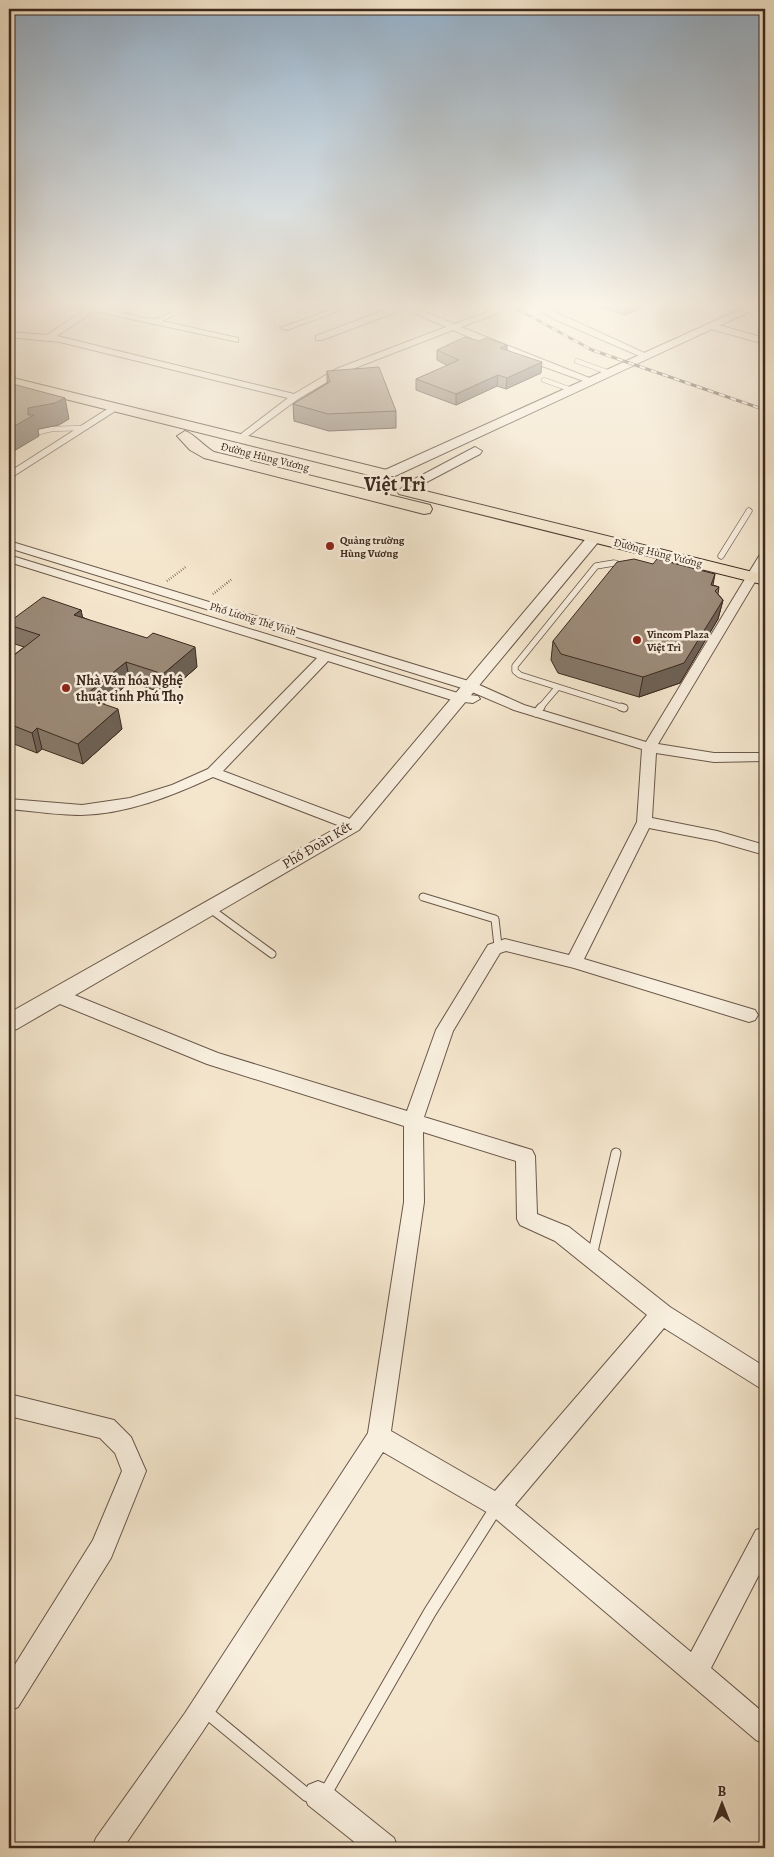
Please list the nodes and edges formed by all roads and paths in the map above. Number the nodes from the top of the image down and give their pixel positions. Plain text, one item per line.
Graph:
1 (12, 392) edge
2 (43, 392) edge
3 (273, 392) edge
4 (304, 392) edge
5 (568, 392) edge
6 (295, 397) junction
7 (109, 412) junction
8 (82, 428) junction
9 (35, 433) edge
10 (185, 436) junction
11 (240, 439) junction
12 (484, 447) dead end
13 (9, 476) edge
14 (384, 477) junction
15 (410, 487) junction
16 (482, 510) junction
17 (749, 511) dead end
18 (594, 538) junction
19 (9, 544) edge
20 (721, 556) junction
21 (12, 563) edge
22 (187, 566) dead end
23 (631, 567) edge
24 (761, 569) edge
25 (232, 579) dead end
26 (157, 589) junction
27 (178, 596) junction
28 (202, 603) junction
29 (164, 606) junction
30 (326, 656) junction
31 (557, 688) junction
32 (465, 692) junction
33 (495, 700) joint
34 (624, 708) dead end
35 (536, 713) junction
36 (649, 748) junction
37 (765, 757) edge
38 (213, 772) junction
39 (9, 804) edge
40 (644, 822) junction
41 (353, 826) junction
42 (765, 850) edge
43 (423, 897) dead end
44 (209, 908) junction
45 (498, 946) junction
46 (272, 954) dead end
47 (574, 962) junction
48 (56, 995) junction
49 (749, 1015) dead end
50 (9, 1024) edge
51 (413, 1122) junction
52 (616, 1153) dead end
53 (592, 1258) junction
54 (662, 1314) junction
55 (765, 1380) edge
56 (9, 1405) edge
57 (379, 1437) junction
58 (498, 1506) junction
59 (765, 1539) edge
60 (695, 1670) junction
61 (9, 1698) edge
62 (203, 1709) junction
63 (765, 1731) edge
64 (318, 1795) junction
65 (106, 1848) edge
66 (384, 1848) edge

1 - 7 main road, Đường Hùng Vương
2 - 7 main road, Đường Hùng Vương
3 - 6 street
4 - 6 street
5 - 14 main road
6 - 11 street
7 - 8 street
7 - 10 main road, Đường Hùng Vương
7 - 11 main road, Đường Hùng Vương
8 - 9 lane
8 - 13 street
10 - 14 main road, Đường Hùng Vương
10 - 16 main road
11 - 14 main road, Đường Hùng Vương
12 - 15 main road
14 - 15 main road
15 - 16 main road, Đường Hùng Vương
15 - 20 main road, Đường Hùng Vương
16 - 18 main road, Đường Hùng Vương
17 - 20 lane
18 - 24 main road, Đường Hùng Vương
18 - 32 street, Phố Đoàn Kết
19 - 26 street, Phố Lương Thế Vinh
20 - 24 main road, Đường Hùng Vương
21 - 29 street, Phố Lương Thế Vinh
22 - 26 path
23 - 31 lane
24 - 36 street
25 - 28 path
26 - 27 street, Phố Lương Thế Vinh
27 - 28 street, Phố Lương Thế Vinh
27 - 29 street
28 - 32 street, Phố Lương Thế Vinh
29 - 30 street, Phố Lương Thế Vinh
30 - 32 street, Phố Lương Thế Vinh
30 - 38 street
31 - 34 lane
31 - 35 lane
32 - 33 street, Phố Lương Thế Vinh
32 - 41 street, Phố Đoàn Kết
33 - 35 street, Phố Lương Thế Vinh
35 - 36 street, Phố Lương Thế Vinh
36 - 37 street, Phố Lương Thế Vinh
36 - 40 street
38 - 39 street
38 - 41 street
40 - 42 street
40 - 47 street
41 - 44 street, Phố Đoàn Kết
43 - 45 lane
44 - 46 lane
44 - 48 street, Phố Đoàn Kết
45 - 47 street
45 - 51 street
47 - 49 street
48 - 50 street, Phố Đoàn Kết
48 - 51 street
51 - 53 street
51 - 57 street
52 - 53 lane
53 - 54 street
54 - 55 street
54 - 58 street
56 - 61 street
57 - 58 street
57 - 62 street
58 - 60 street
58 - 64 lane
59 - 60 street
60 - 63 street
62 - 64 lane
62 - 65 street
64 - 66 street

